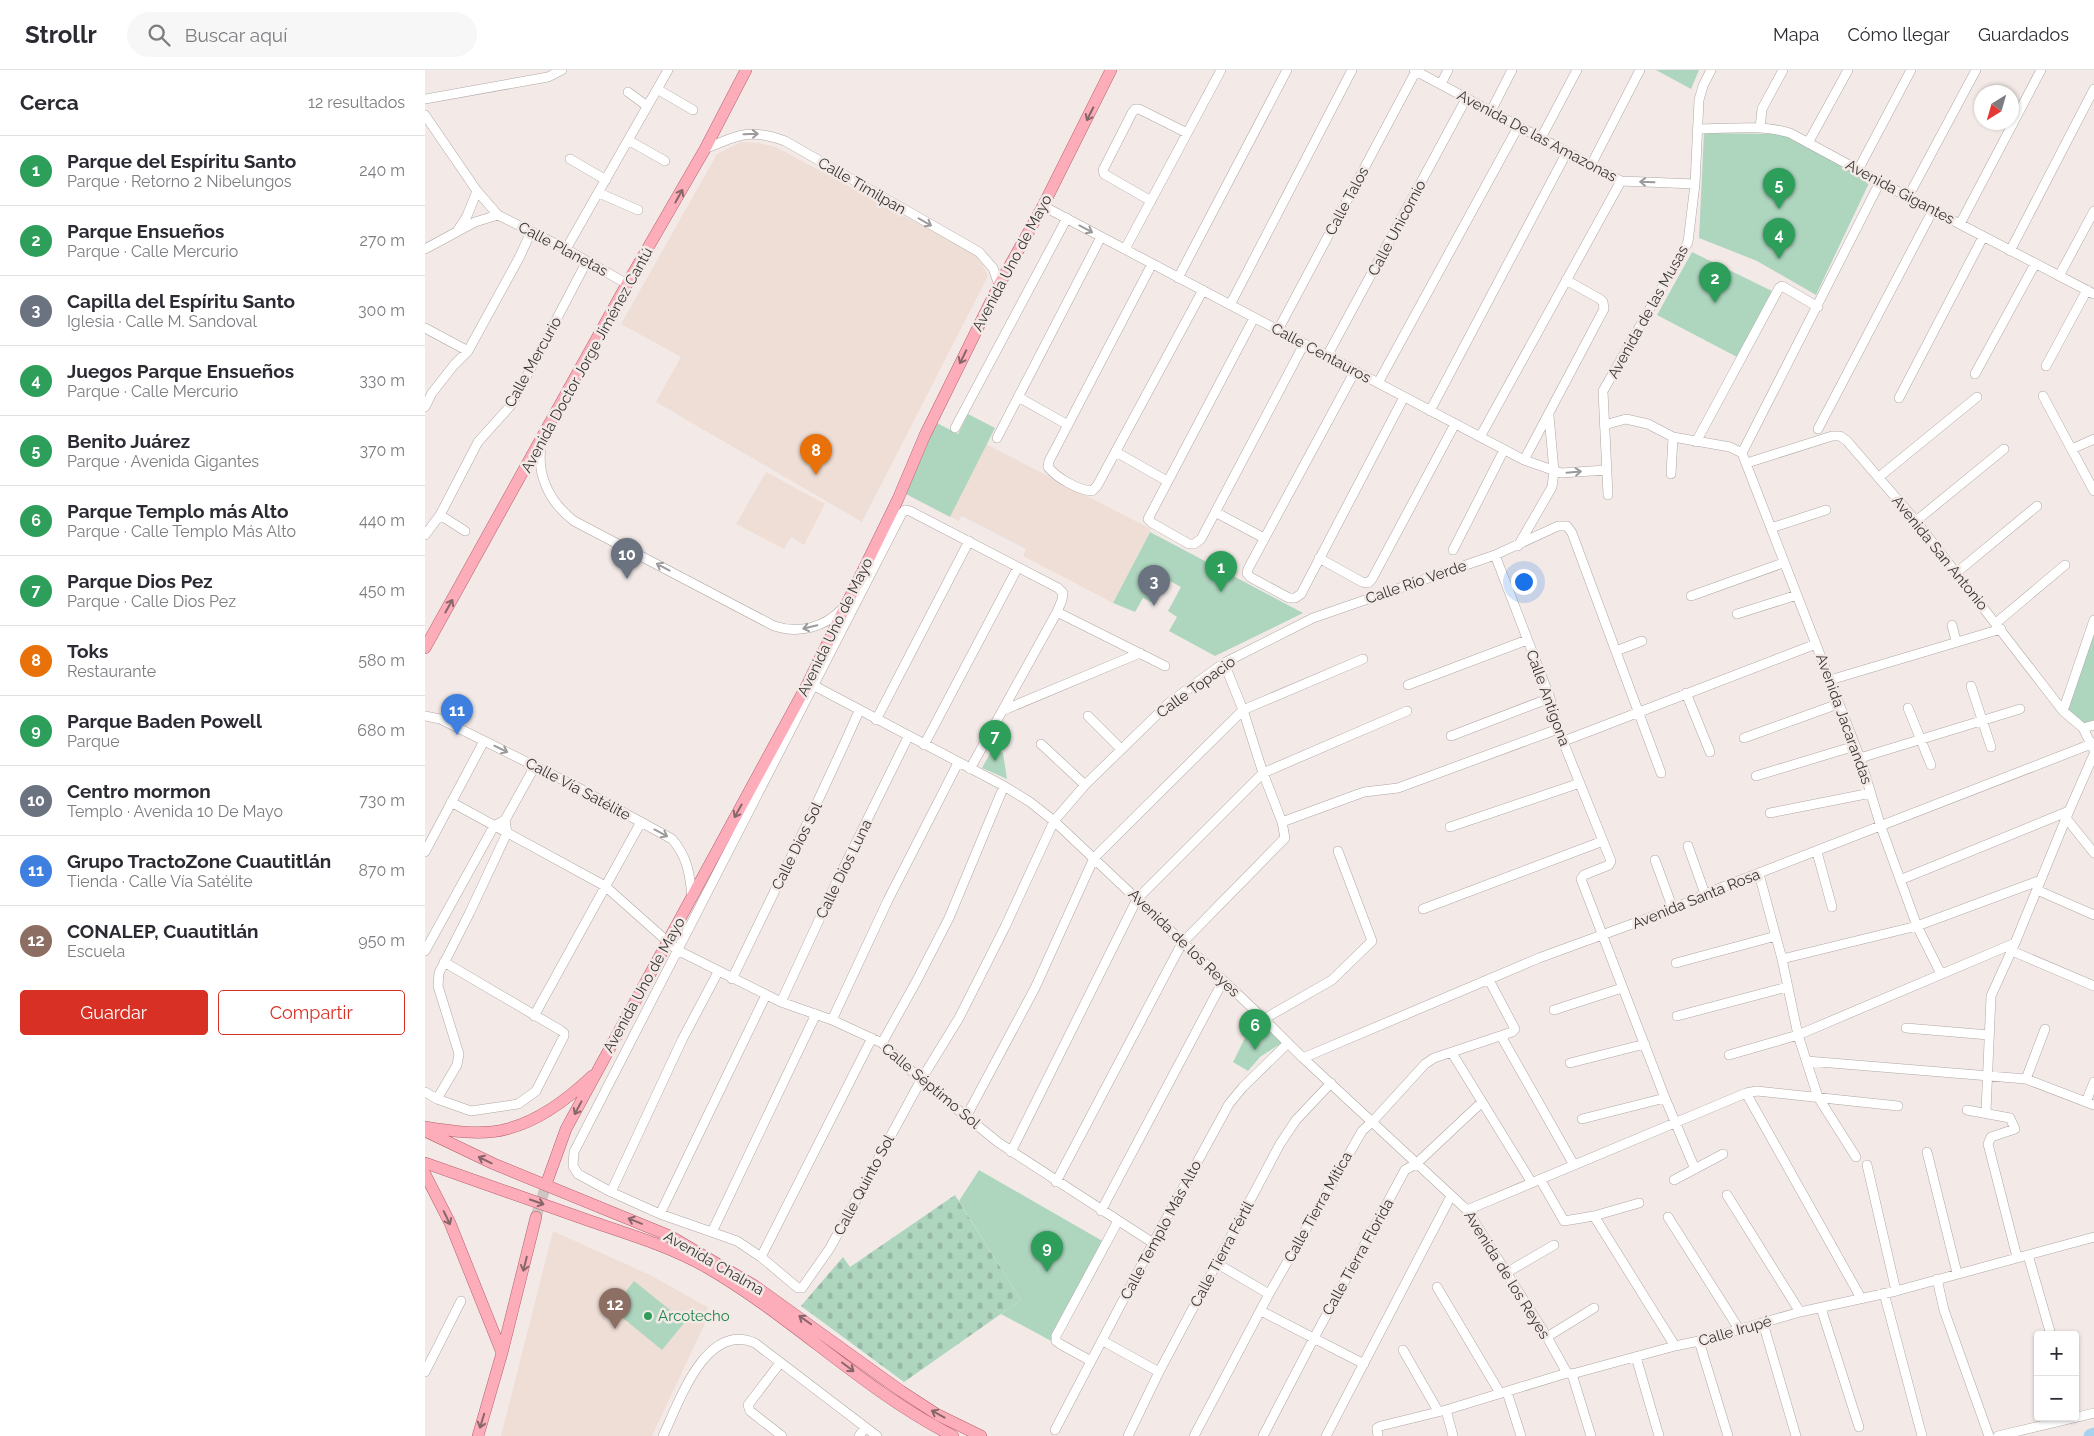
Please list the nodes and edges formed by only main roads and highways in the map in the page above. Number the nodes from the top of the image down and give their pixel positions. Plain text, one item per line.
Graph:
1 (746, 70) edge
2 (1111, 70) edge
3 (425, 648) edge
4 (598, 1069) junction
5 (425, 1127) edge
6 (425, 1131) edge
7 (425, 1163) edge
8 (425, 1174) edge
9 (548, 1179) tunnel mouth
10 (536, 1217) tunnel mouth
11 (670, 1236) junction
12 (666, 1248) junction
13 (502, 1353) junction
14 (477, 1436) edge
15 (953, 1436) edge
16 (981, 1436) edge

3 -> 1 main road, Avenida Doctor Jorge Jiménez Cantú
2 -> 4 main road, Avenida Uno de Mayo
4 - 5 main road
4 -> 9 main road, Avenida Uno de Mayo
11 -> 6 main road, Avenida Chalma
7 -> 12 main road, Avenida Chalma
8 -> 13 main road
10 -> 13 main road
11 - 12 main road
16 -> 11 main road, Avenida Chalma
12 -> 15 main road, Avenida Chalma
13 -> 14 main road

